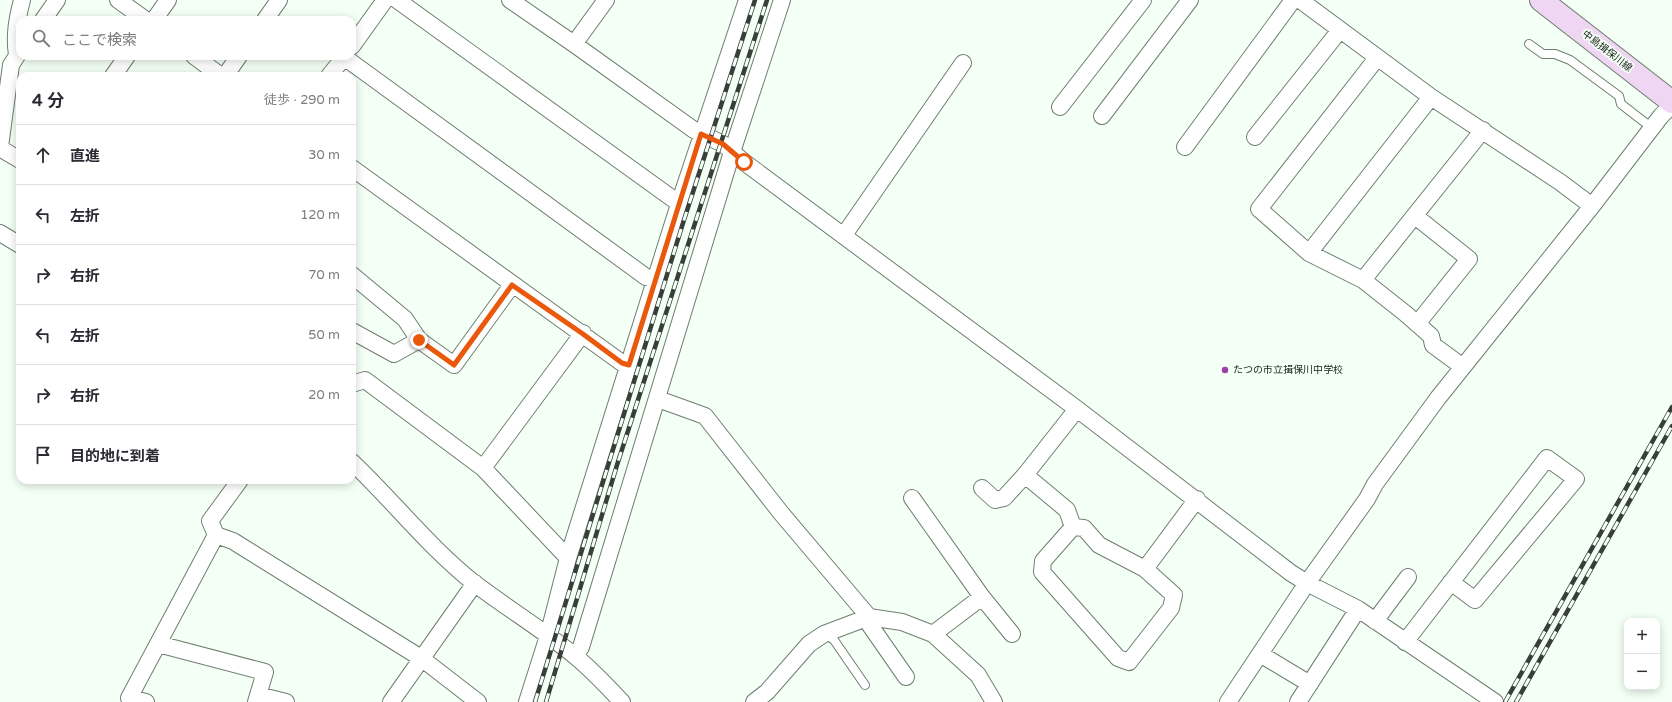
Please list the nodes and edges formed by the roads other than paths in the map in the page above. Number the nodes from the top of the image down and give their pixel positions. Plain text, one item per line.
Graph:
1 (22, 0) edge
2 (57, 0) edge
3 (118, 0) edge
4 (168, 0) edge
5 (279, 0) edge
6 (385, 0) edge
7 (397, 0) edge
8 (510, 0) edge
9 (606, 0) edge
10 (747, 0) edge
11 (782, 0) edge
12 (1143, 0) edge
13 (1190, 0) edge
14 (1293, 0) edge
15 (1300, 0) edge
16 (1542, 0) edge
17 (17, 16) edge
18 (46, 16) edge
19 (140, 16) edge
20 (157, 16) edge
21 (268, 16) edge
22 (16, 21) edge
23 (1340, 30) junction
24 (356, 40) edge
25 (574, 44) junction
26 (1529, 44) dead end
27 (16, 47) edge
28 (16, 56) edge
29 (1377, 58) junction
30 (124, 60) edge
31 (199, 60) edge
32 (236, 60) edge
33 (342, 60) edge
34 (356, 60) edge
35 (963, 63) dead end
36 (116, 72) edge
37 (216, 72) edge
38 (228, 72) edge
39 (333, 72) edge
40 (1431, 97) junction
41 (1672, 102) edge
42 (1672, 105) edge
43 (1060, 107) dead end
44 (1102, 116) dead end
45 (1652, 128) junction
46 (1483, 130) junction
47 (701, 134) junction
48 (1255, 137) dead end
49 (1185, 147) dead end
50 (732, 152) junction
51 (16, 158) edge
52 (356, 171) edge
53 (680, 201) junction
54 (1592, 206) junction
55 (1415, 216) junction
56 (0, 233) edge
57 (844, 235) junction
58 (16, 242) edge
59 (1309, 253) junction
60 (356, 279) edge
61 (655, 280) junction
62 (1363, 280) junction
63 (512, 285) junction
64 (1417, 324) junction
65 (356, 333) edge
66 (583, 334) junction
67 (419, 340) junction
68 (629, 365) junction
69 (1462, 368) junction
70 (356, 383) edge
71 (658, 399) junction
72 (1077, 409) junction
73 (356, 466) edge
74 (483, 468) junction
75 (1025, 475) junction
76 (237, 484) edge
77 (982, 488) dead end
78 (912, 498) dead end
79 (1197, 499) junction
80 (1073, 527) junction
81 (216, 535) junction
82 (568, 558) junction
83 (1145, 569) junction
84 (1408, 577) dead end
85 (1307, 582) junction
86 (1451, 582) junction
87 (475, 583) junction
88 (982, 597) junction
89 (1358, 609) junction
90 (867, 618) junction
91 (1375, 621) junction
92 (824, 634) junction
93 (933, 634) junction
94 (1012, 634) dead end
95 (548, 636) junction
96 (1405, 642) junction
97 (158, 644) junction
98 (1260, 654) junction
99 (575, 656) junction
100 (421, 658) junction
101 (906, 677) dead end
102 (1310, 684) junction
103 (865, 685) dead end
104 (257, 699) edge
105 (146, 702) edge
106 (286, 702) edge
107 (391, 702) edge
108 (478, 702) edge
109 (527, 702) edge
110 (622, 702) edge
111 (754, 702) edge
112 (994, 702) edge
113 (1228, 702) edge
114 (1298, 702) edge
115 (1496, 702) edge

1 - 17 street
2 - 18 street
3 - 19 street
4 - 20 street
5 - 21 street
6 - 24 street
7 - 53 street
8 - 25 street
9 - 25 street
10 - 47 street
11 - 50 street
12 - 43 street
13 - 44 street
14 - 49 street
15 - 23 street
16 - 41 main road, 中島揖保川線
22 - 27 street
23 - 29 street
23 - 48 street
25 - 47 street
26 - 45 lane
28 - 51 street
29 - 40 street
29 - 59 street
30 - 36 street
31 - 37 street
32 - 38 street
33 - 39 street
34 - 61 street
35 - 57 street
40 - 46 street
40 - 59 street
42 - 45 street
45 - 54 street
46 - 54 street
46 - 55 street
47 - 50 street
47 - 53 street
50 - 57 street
50 - 71 street
52 - 63 street
53 - 61 street
54 - 69 street
55 - 62 street
55 - 64 street
56 - 58 street
57 - 72 street
59 - 62 street
60 - 67 street
61 - 68 street
62 - 64 street
63 - 66 street
63 - 67 street
64 - 69 street
65 - 67 street
66 - 68 street
66 - 74 street
68 - 82 street
69 - 85 street
70 - 74 street
71 - 90 street
71 - 99 street
72 - 75 street
72 - 79 street
73 - 87 street
74 - 82 street
75 - 77 street
75 - 80 street
76 - 81 street
78 - 88 street
79 - 83 street
79 - 85 street
80 - 83 street
80 - 83 street
81 - 97 street
81 - 100 street
82 - 95 street
84 - 91 street
85 - 89 street
85 - 98 street
86 - 86 street
86 - 96 street
87 - 95 street
87 - 100 street
88 - 93 street
88 - 94 street
89 - 91 street
89 - 102 street
90 - 92 street
90 - 93 street
90 - 101 street
91 - 96 street
92 - 103 lane
92 - 111 street
93 - 112 street
95 - 99 street
95 - 109 street
96 - 115 street
97 - 104 street
97 - 105 street
98 - 102 street
98 - 113 street
99 - 110 street
100 - 107 street
100 - 108 street
102 - 114 street
104 - 106 street

